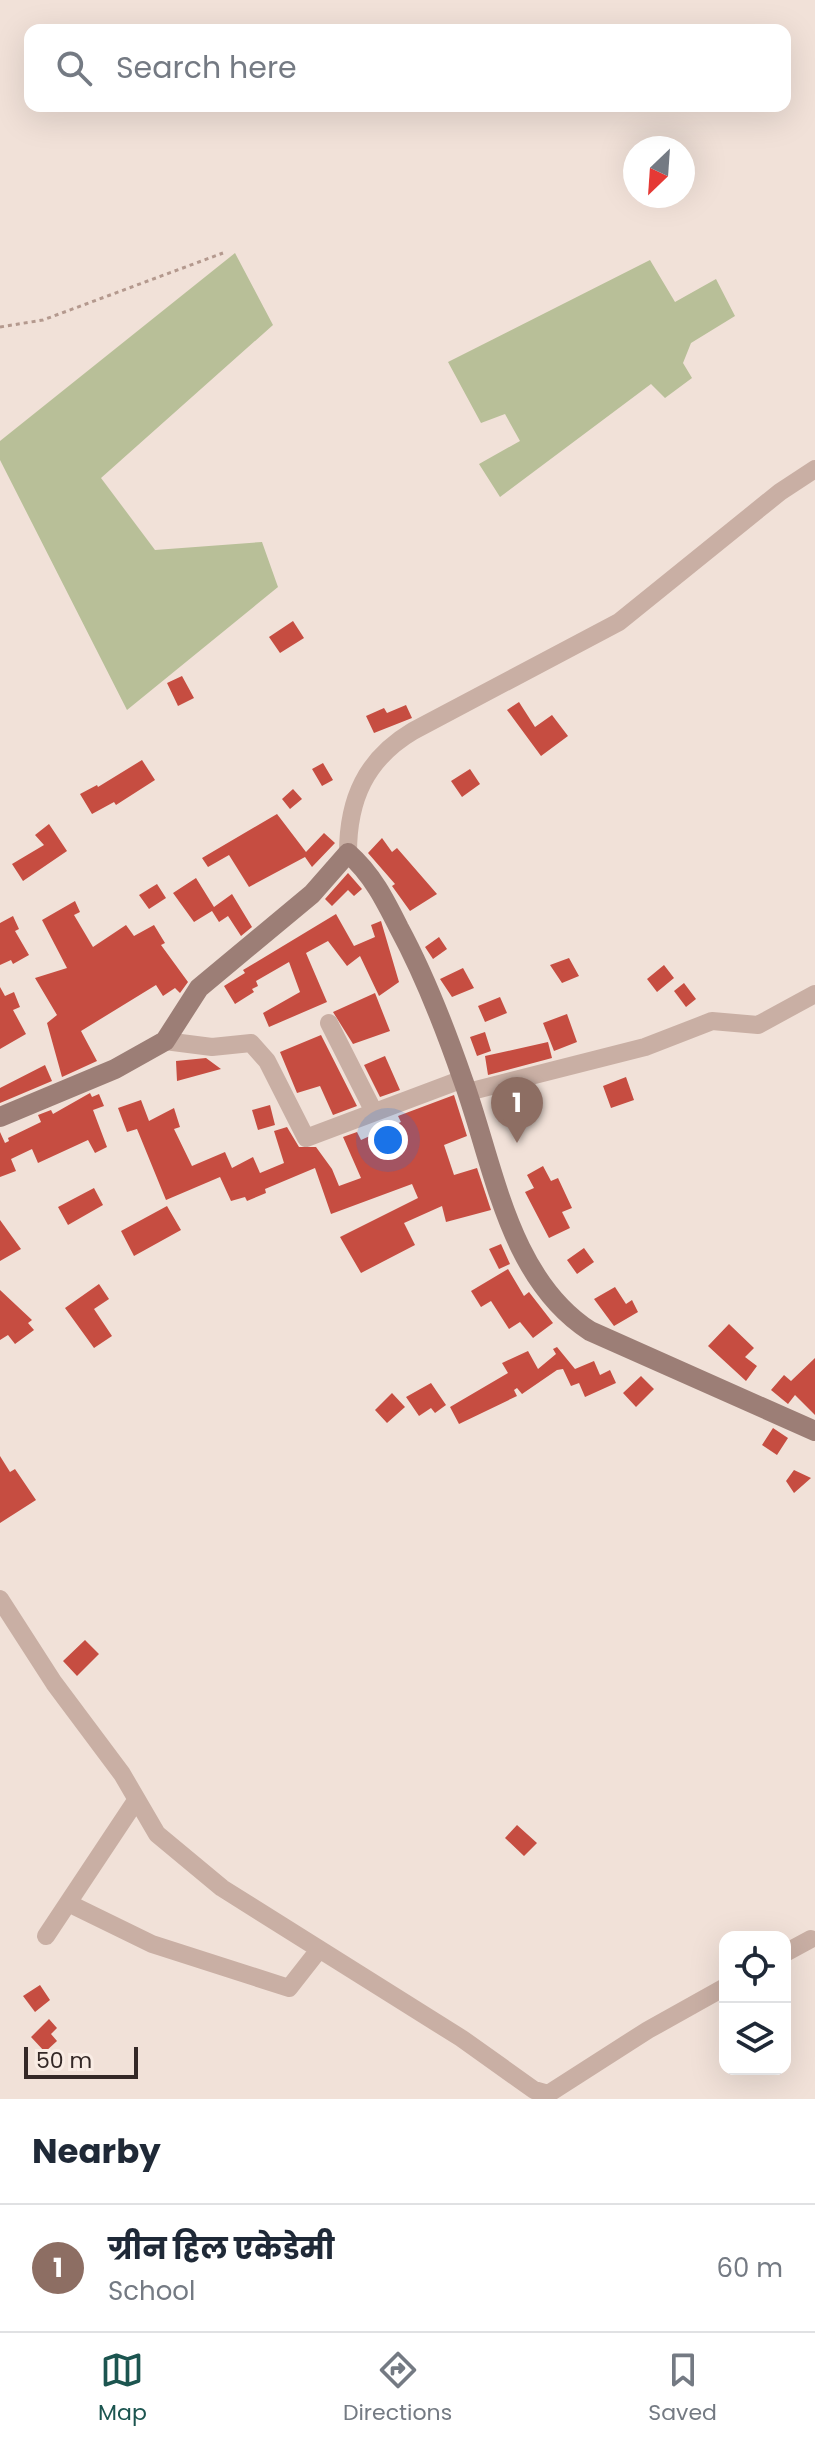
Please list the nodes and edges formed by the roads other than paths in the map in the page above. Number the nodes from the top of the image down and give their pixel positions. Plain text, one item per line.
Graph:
1 (815, 469) edge
2 (348, 853) junction
3 (815, 994) edge
4 (329, 1023) dead end
5 (165, 1041) junction
6 (465, 1086) junction
7 (374, 1112) junction
8 (0, 1117) edge
9 (815, 1431) edge
10 (0, 1599) edge
11 (135, 1802) junction
12 (68, 1903) junction
13 (46, 1936) dead end
14 (811, 1939) dead end
15 (791, 1950) edge
16 (318, 1951) junction
17 (719, 1990) edge

1 - 2 street
2 - 5 street
2 - 6 street
3 - 6 street
4 - 7 street
5 - 7 street
5 - 8 street
6 - 7 street
6 - 9 street
10 - 11 street
11 - 12 street
11 - 16 street
12 - 13 street
12 - 16 street
14 - 15 street
16 - 17 street

